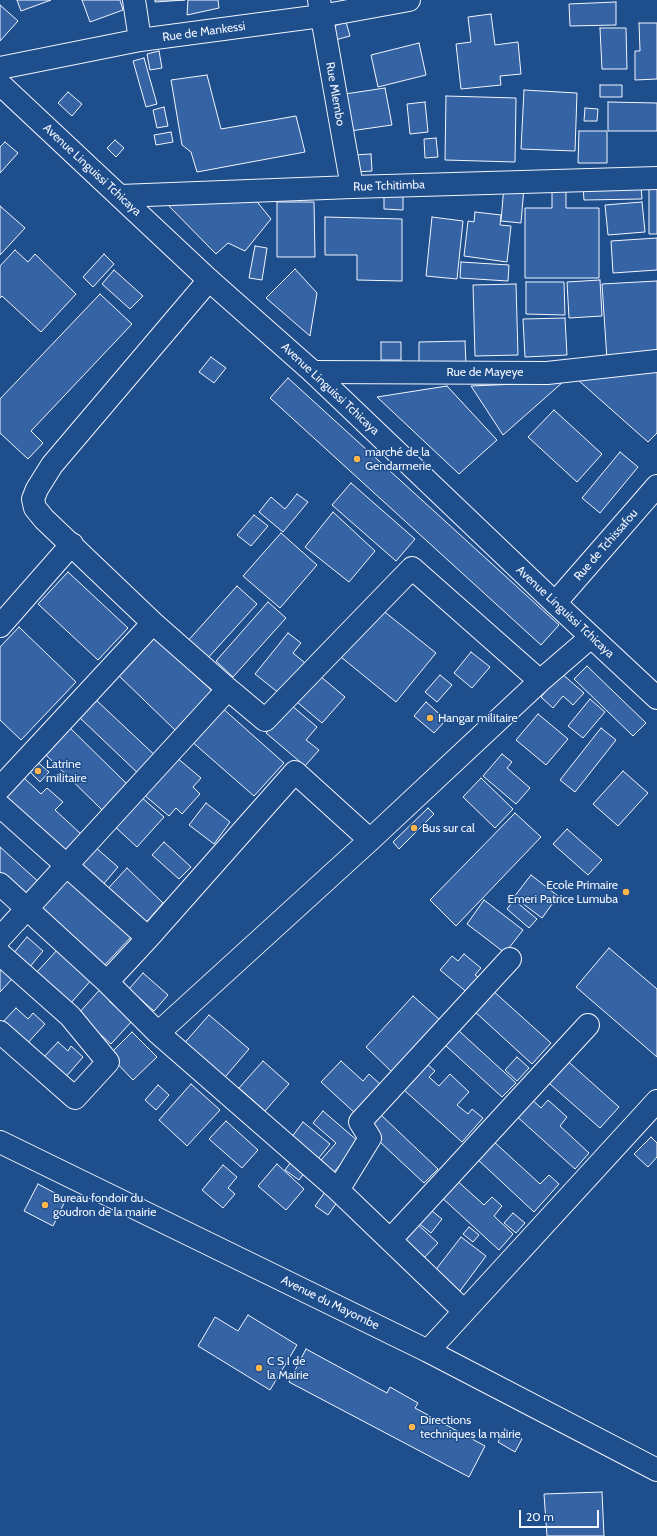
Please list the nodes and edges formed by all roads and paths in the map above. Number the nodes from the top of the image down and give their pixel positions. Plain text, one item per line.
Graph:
1 (134, 0) edge
2 (409, 0) edge
3 (320, 8) edge
4 (140, 40) junction
5 (0, 68) edge
6 (0, 84) edge
7 (657, 178) edge
8 (352, 187) junction
9 (120, 196) junction
10 (209, 280) junction
11 (657, 361) edge
12 (313, 372) junction
13 (657, 486) edge
14 (72, 544) junction
15 (555, 603) junction
16 (154, 623) junction
17 (0, 626) edge
18 (591, 637) junction
19 (540, 681) junction
20 (228, 689) junction
21 (657, 698) edge
22 (0, 788) edge
23 (0, 806) edge
24 (370, 840) junction
25 (67, 866) junction
26 (0, 884) edge
27 (27, 910) junction
28 (0, 938) edge
29 (148, 938) junction
30 (0, 954) edge
31 (510, 959) dead end
32 (107, 982) junction
33 (588, 1025) dead end
34 (0, 1032) edge
35 (158, 1033) junction
36 (657, 1101) edge
37 (0, 1142) edge
38 (338, 1190) junction
39 (391, 1239) junction
40 (464, 1310) junction
41 (428, 1351) junction
42 (657, 1470) edge

1 - 4 street
2 - 3 street, Rue de Mankessi
3 - 4 street, Rue de Mankessi
3 - 8 street, Rue Mlembo
4 - 5 street, Rue de Mankessi
6 - 9 street, Avenue Linguissi Tchicaya
7 - 8 street, Rue Tchitimba
8 - 9 street, Rue Tchitimba
9 - 10 street, Avenue Linguissi Tchicaya
10 - 12 street, Avenue Linguissi Tchicaya
10 - 14 street
11 - 12 street, Rue de Mayeye
12 - 15 street, Avenue Linguissi Tchicaya
13 - 15 street, Rue de Tchissafou
14 - 16 street
14 - 17 street
15 - 18 street, Avenue Linguissi Tchicaya
16 - 20 street
16 - 22 street
18 - 19 street
18 - 21 street, Avenue Linguissi Tchicaya
19 - 20 street
19 - 24 street
20 - 25 street
23 - 25 street
24 - 29 street
24 - 35 street
25 - 27 street
25 - 29 street
26 - 27 street
27 - 28 street
27 - 32 street
29 - 32 street
30 - 34 street
31 - 38 street
32 - 35 street
33 - 39 street
35 - 38 street
36 - 40 street
37 - 41 street, Avenue du Mayombe
38 - 39 street
39 - 40 street
40 - 41 street
41 - 42 street, Avenue du Mayombe

